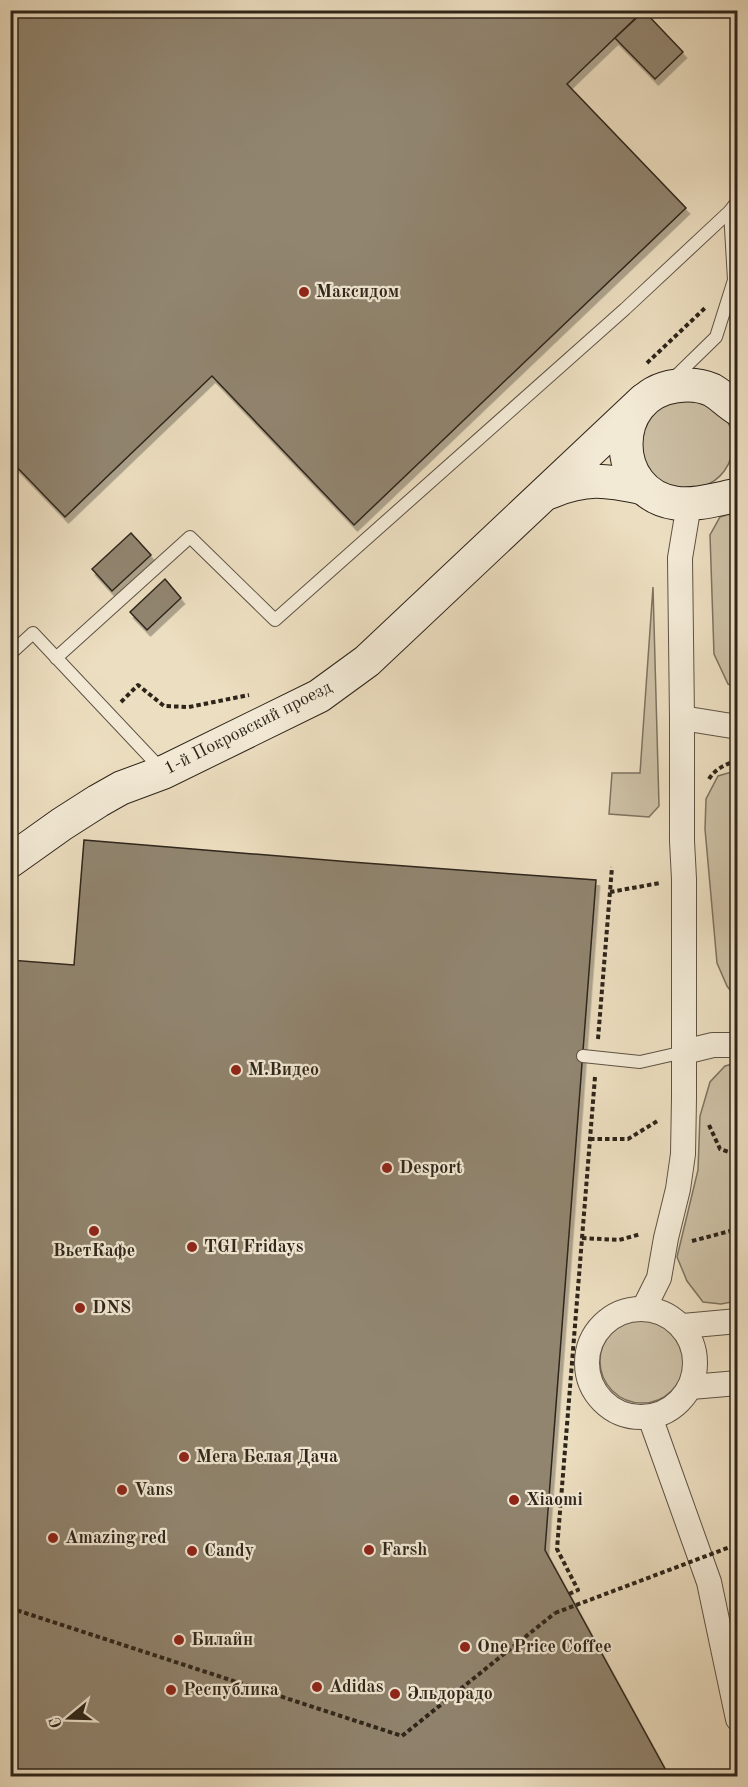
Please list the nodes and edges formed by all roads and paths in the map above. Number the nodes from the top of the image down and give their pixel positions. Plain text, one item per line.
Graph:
1 (732, 10) edge
2 (738, 17) edge
3 (738, 200) edge
4 (730, 211) junction
5 (736, 284) edge
6 (654, 394) junction
7 (735, 410) edge
8 (738, 473) edge
9 (643, 488) junction
10 (545, 494) junction
11 (738, 495) edge
12 (697, 503) junction
13 (10, 654) edge
14 (56, 658) junction
15 (682, 718) junction
16 (738, 727) edge
17 (164, 772) junction
18 (10, 861) edge
19 (612, 867) dead end
20 (738, 1045) edge
21 (684, 1052) junction
22 (583, 1056) dead end
23 (597, 1057) junction
24 (644, 1308) junction
25 (738, 1321) edge
26 (683, 1326) junction
27 (738, 1383) edge
28 (691, 1386) junction
29 (650, 1417) junction
30 (738, 1544) edge
31 (569, 1594) dead end
32 (10, 1608) edge
33 (738, 1719) edge

1 - 2 lane
3 - 4 lane
4 - 5 lane
4 - 14 lane
5 - 6 lane
6 - 7 street
6 - 9 street
6 - 10 street, 1-й Покровский проезд
8 - 12 street
9 - 10 street, 1-й Покровский проезд
9 - 12 street, 1-й Покровский проезд
10 - 17 street, 1-й Покровский проезд
11 - 12 street
12 - 15 street
13 - 14 lane
14 - 17 lane
15 - 16 street
15 - 21 street
17 - 18 street, 1-й Покровский проезд
19 - 23 path
20 - 21 street
21 - 23 lane
21 - 24 street
22 - 23 lane
23 - 31 path
24 - 26 street
24 - 29 street
25 - 26 street
26 - 28 street
27 - 28 street
28 - 29 street
29 - 33 street
30 - 32 path, bridge

